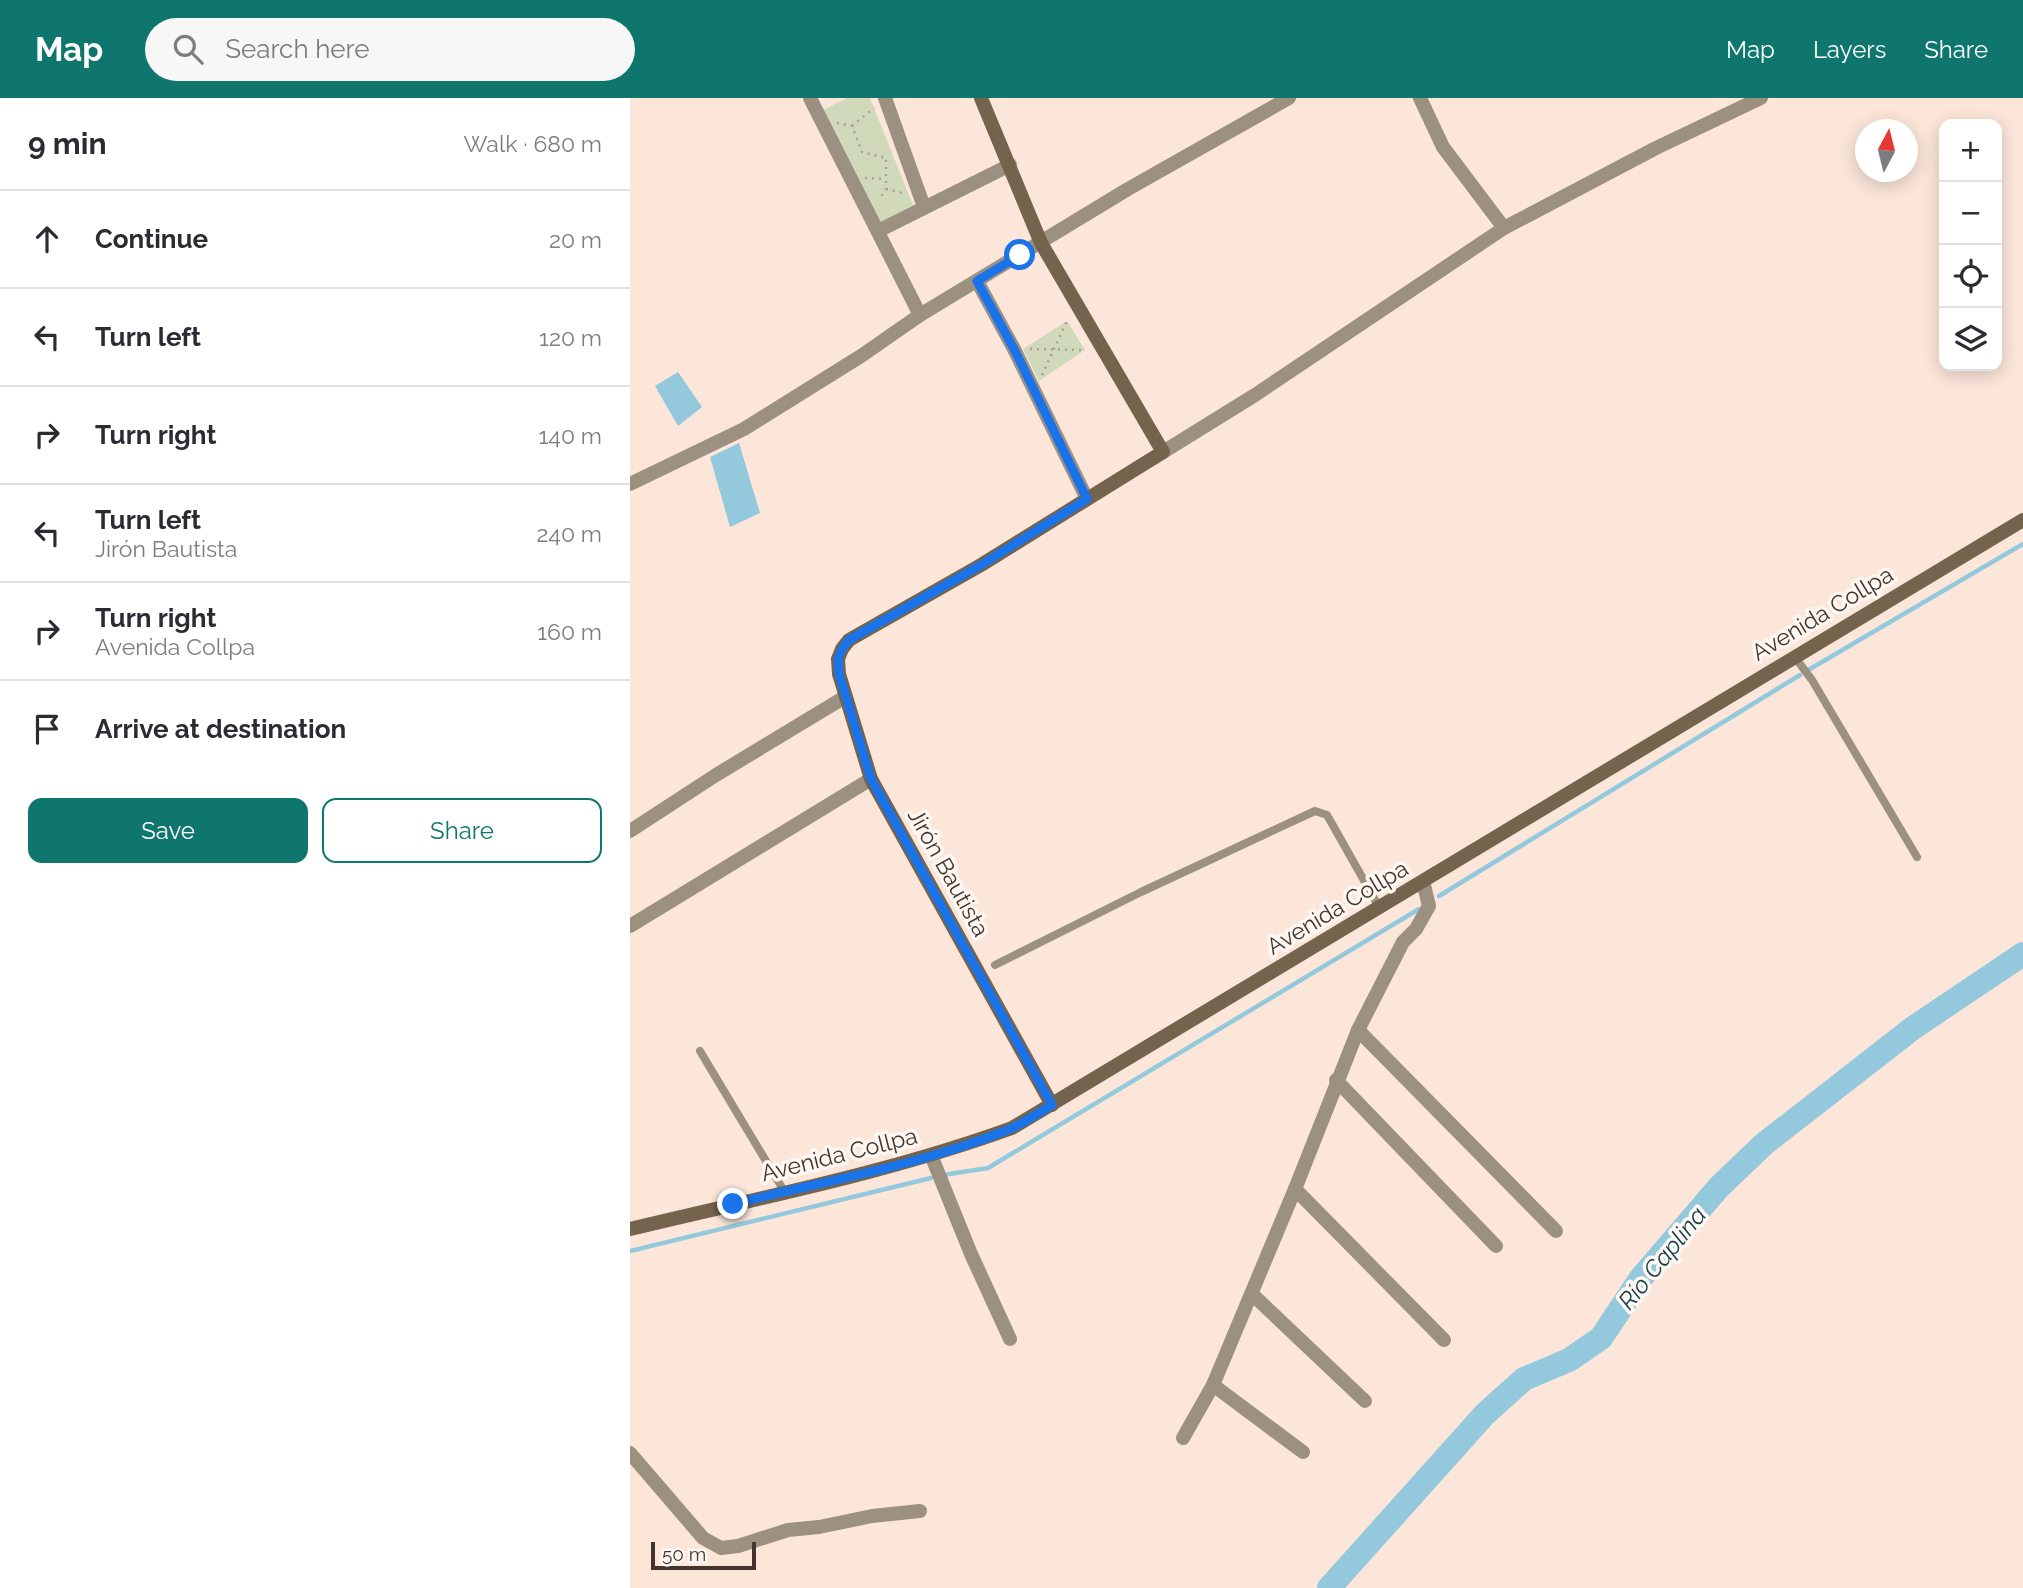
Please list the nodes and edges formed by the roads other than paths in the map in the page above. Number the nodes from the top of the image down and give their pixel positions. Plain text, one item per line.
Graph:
1 (810, 98) edge
2 (981, 98) edge
3 (1289, 98) edge
4 (1420, 98) edge
5 (1761, 98) edge
6 (880, 103) edge
7 (1010, 165) junction
8 (924, 207) junction
9 (1504, 228) junction
10 (878, 231) junction
11 (1041, 243) junction
12 (977, 281) junction
13 (920, 316) junction
14 (1163, 452) junction
15 (630, 484) edge
16 (1087, 499) junction
17 (2023, 520) edge
18 (1794, 656) junction
19 (845, 697) junction
20 (871, 779) junction
21 (630, 831) edge
22 (1917, 857) dead end
23 (1423, 881) junction
24 (1379, 907) junction
25 (630, 926) edge
26 (995, 965) dead end
27 (1358, 1030) junction
28 (700, 1051) dead end
29 (1336, 1080) junction
30 (1052, 1105) junction
31 (931, 1156) junction
32 (1295, 1189) junction
33 (784, 1191) junction
34 (630, 1229) edge
35 (1556, 1231) dead end
36 (1496, 1246) dead end
37 (1252, 1294) junction
38 (1010, 1339) dead end
39 (1444, 1339) dead end
40 (1213, 1385) junction
41 (1365, 1401) dead end
42 (1183, 1438) dead end
43 (1303, 1452) dead end
44 (630, 1453) edge
45 (920, 1511) dead end

1 - 10 street
2 - 7 main road
3 - 11 street
4 - 9 street
5 - 9 street
6 - 8 street
7 - 8 street
7 - 11 main road
8 - 10 street
9 - 14 street
10 - 13 street
11 - 12 street
11 - 14 main road
12 - 13 street
12 - 16 street
13 - 15 street
14 - 16 main road
16 - 19 main road, Jirón Bautista
17 - 18 main road, Avenida Collpa
18 - 22 lane
18 - 23 main road, Avenida Collpa
19 - 20 main road, Jirón Bautista
19 - 21 street
20 - 25 street
20 - 30 main road, Jirón Bautista
23 - 24 main road, Avenida Collpa
23 - 27 street
24 - 26 lane
24 - 30 main road, Avenida Collpa
27 - 29 street
27 - 35 street
28 - 33 lane
29 - 32 street
29 - 36 street
30 - 31 main road, Avenida Collpa
31 - 33 main road, Avenida Collpa
31 - 38 street
32 - 37 street
32 - 39 street
33 - 34 main road, Avenida Collpa
37 - 40 street
37 - 41 street
40 - 42 street
40 - 43 street
44 - 45 street

